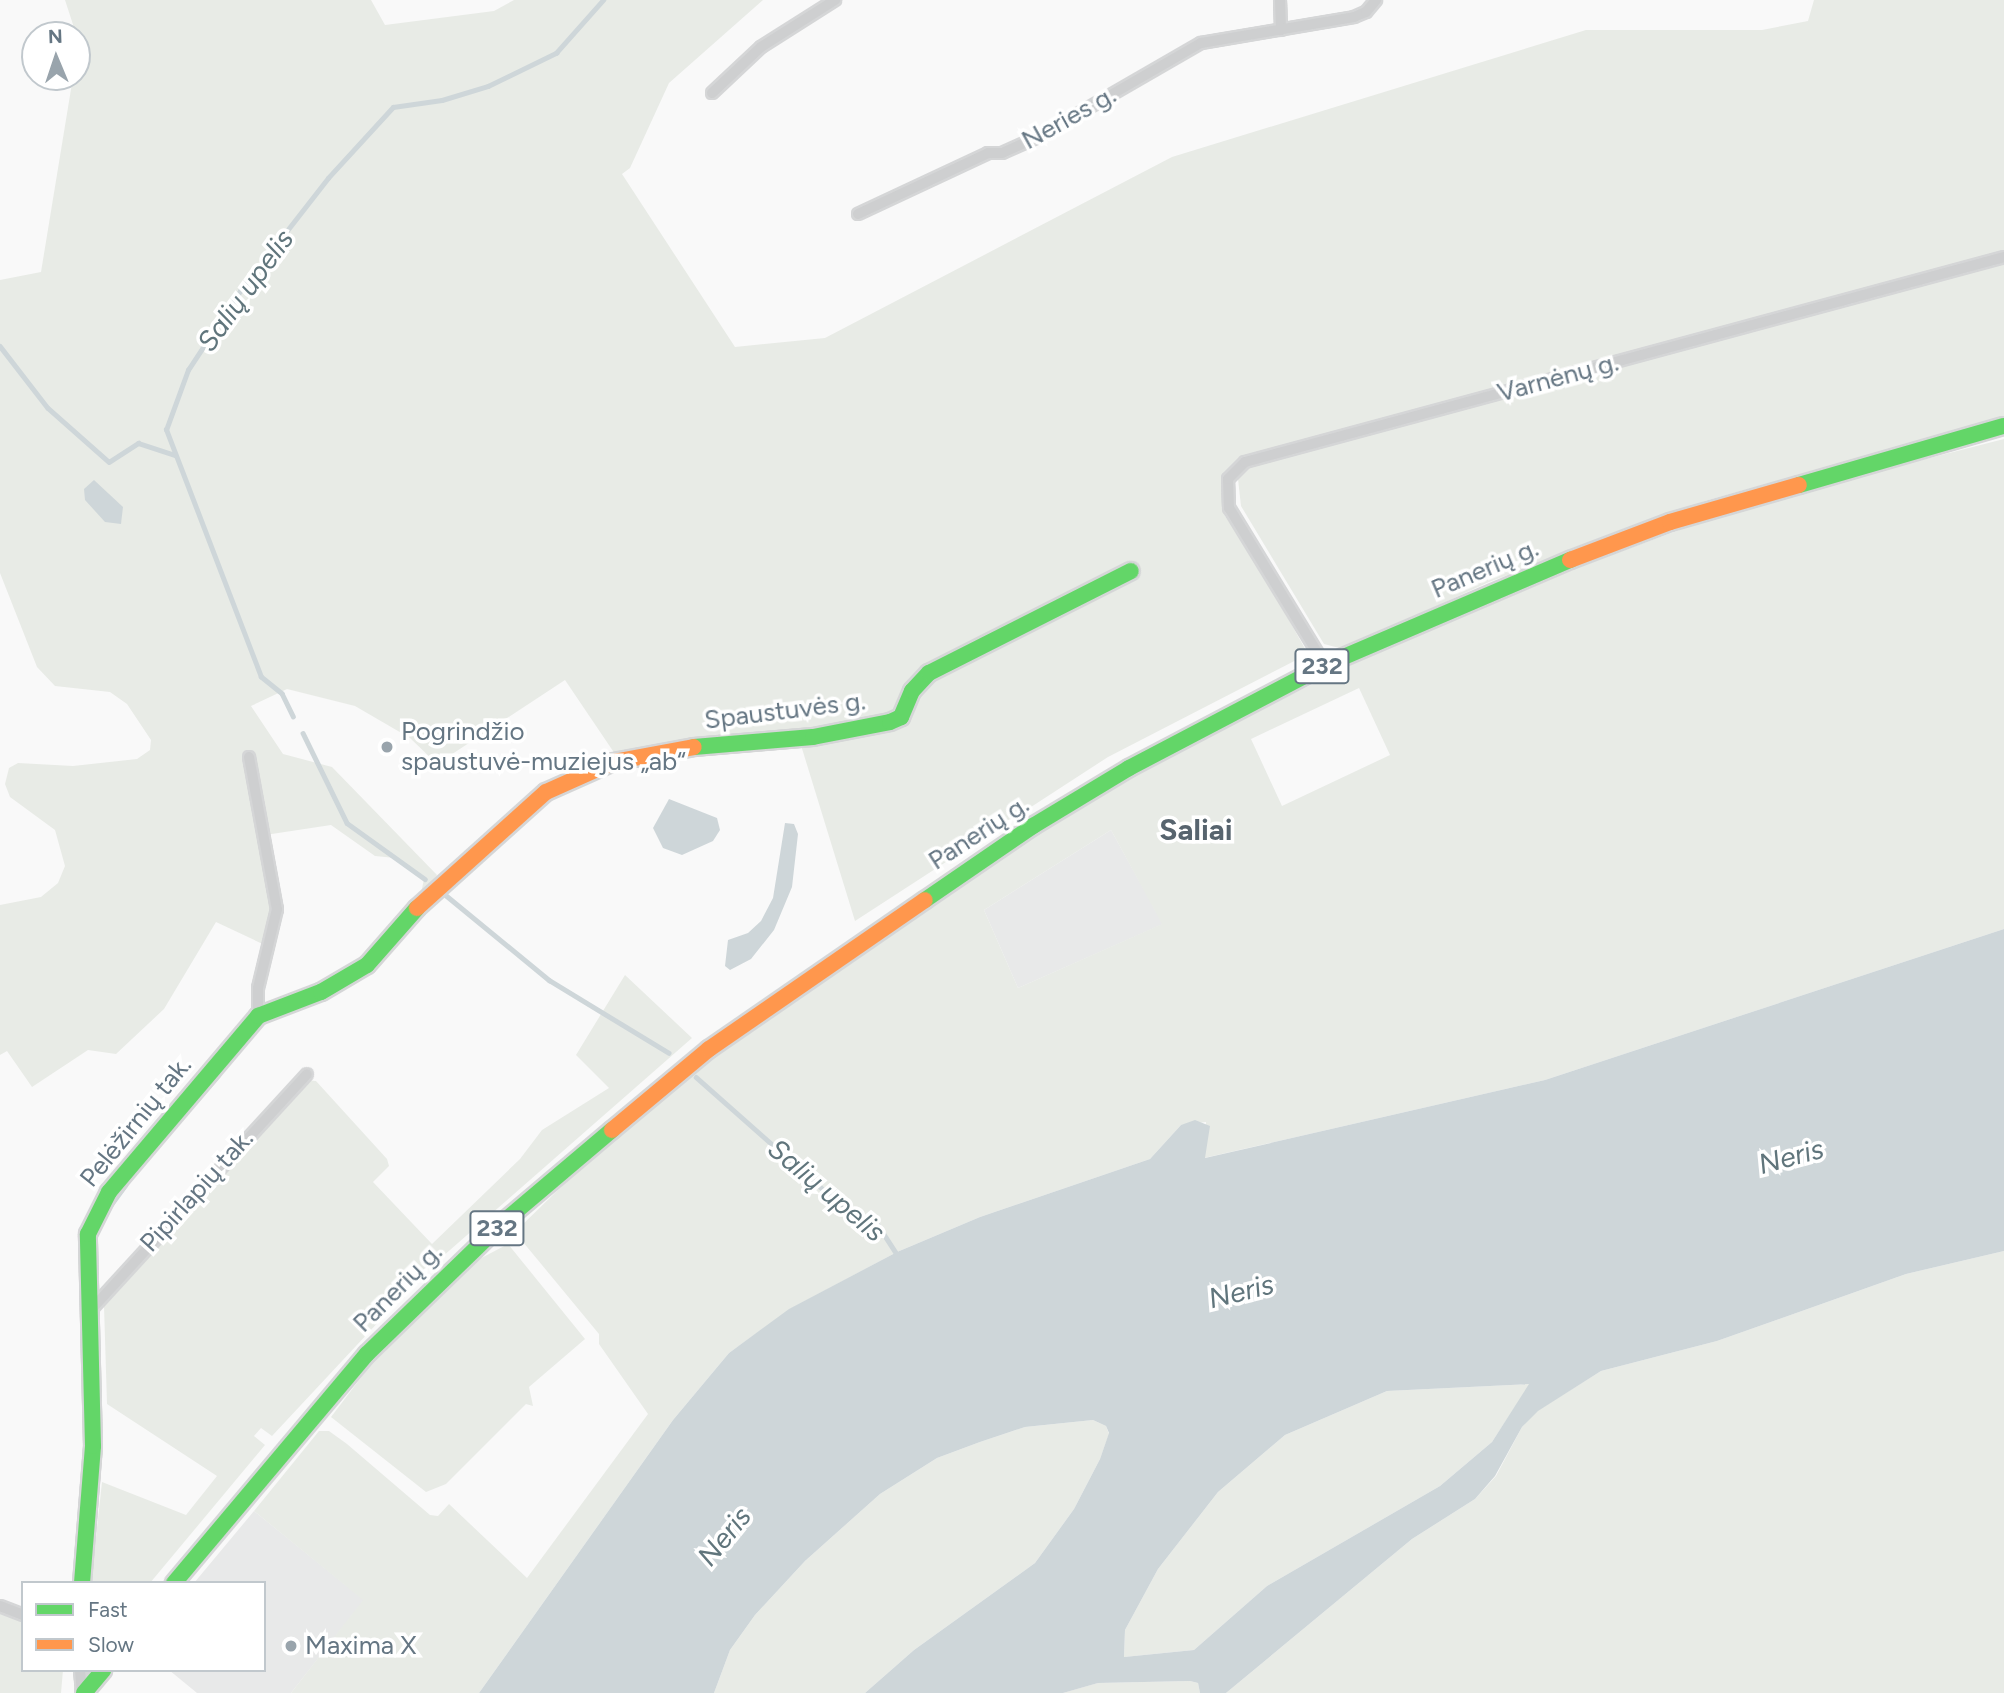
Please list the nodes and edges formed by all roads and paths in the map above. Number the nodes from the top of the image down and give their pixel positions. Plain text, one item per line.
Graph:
1 (835, 0) edge
2 (1280, 0) edge
3 (1376, 0) edge
4 (1281, 30) junction
5 (712, 93) dead end
6 (858, 214) dead end
7 (2004, 257) edge
8 (2004, 426) edge
9 (1131, 571) dead end
10 (1325, 665) junction
11 (249, 757) dead end
12 (436, 887) joint
13 (258, 1016) junction
14 (307, 1074) dead end
15 (90, 1311) junction
16 (82, 1581) edge
17 (176, 1581) edge
18 (0, 1606) edge
19 (21, 1614) edge
20 (80, 1672) edge
21 (101, 1672) edge
22 (83, 1693) edge

1 - 5 street
2 - 4 street
3 - 4 street, Neries g.
4 - 6 street, Neries g.
7 - 10 street, Varnėnų g.
8 - 10 main road, Panerių g. / 232
9 - 12 main road, Spaustuvės g.
10 - 17 main road, Panerių g. / 232
11 - 13 street
12 - 13 main road, Pelėžirnių tak.
13 - 15 main road, Pelėžirnių tak.
14 - 15 street, Pipirlapių tak.
15 - 16 main road, Pelėžirnių tak.
18 - 19 street
20 - 22 street
21 - 22 main road

